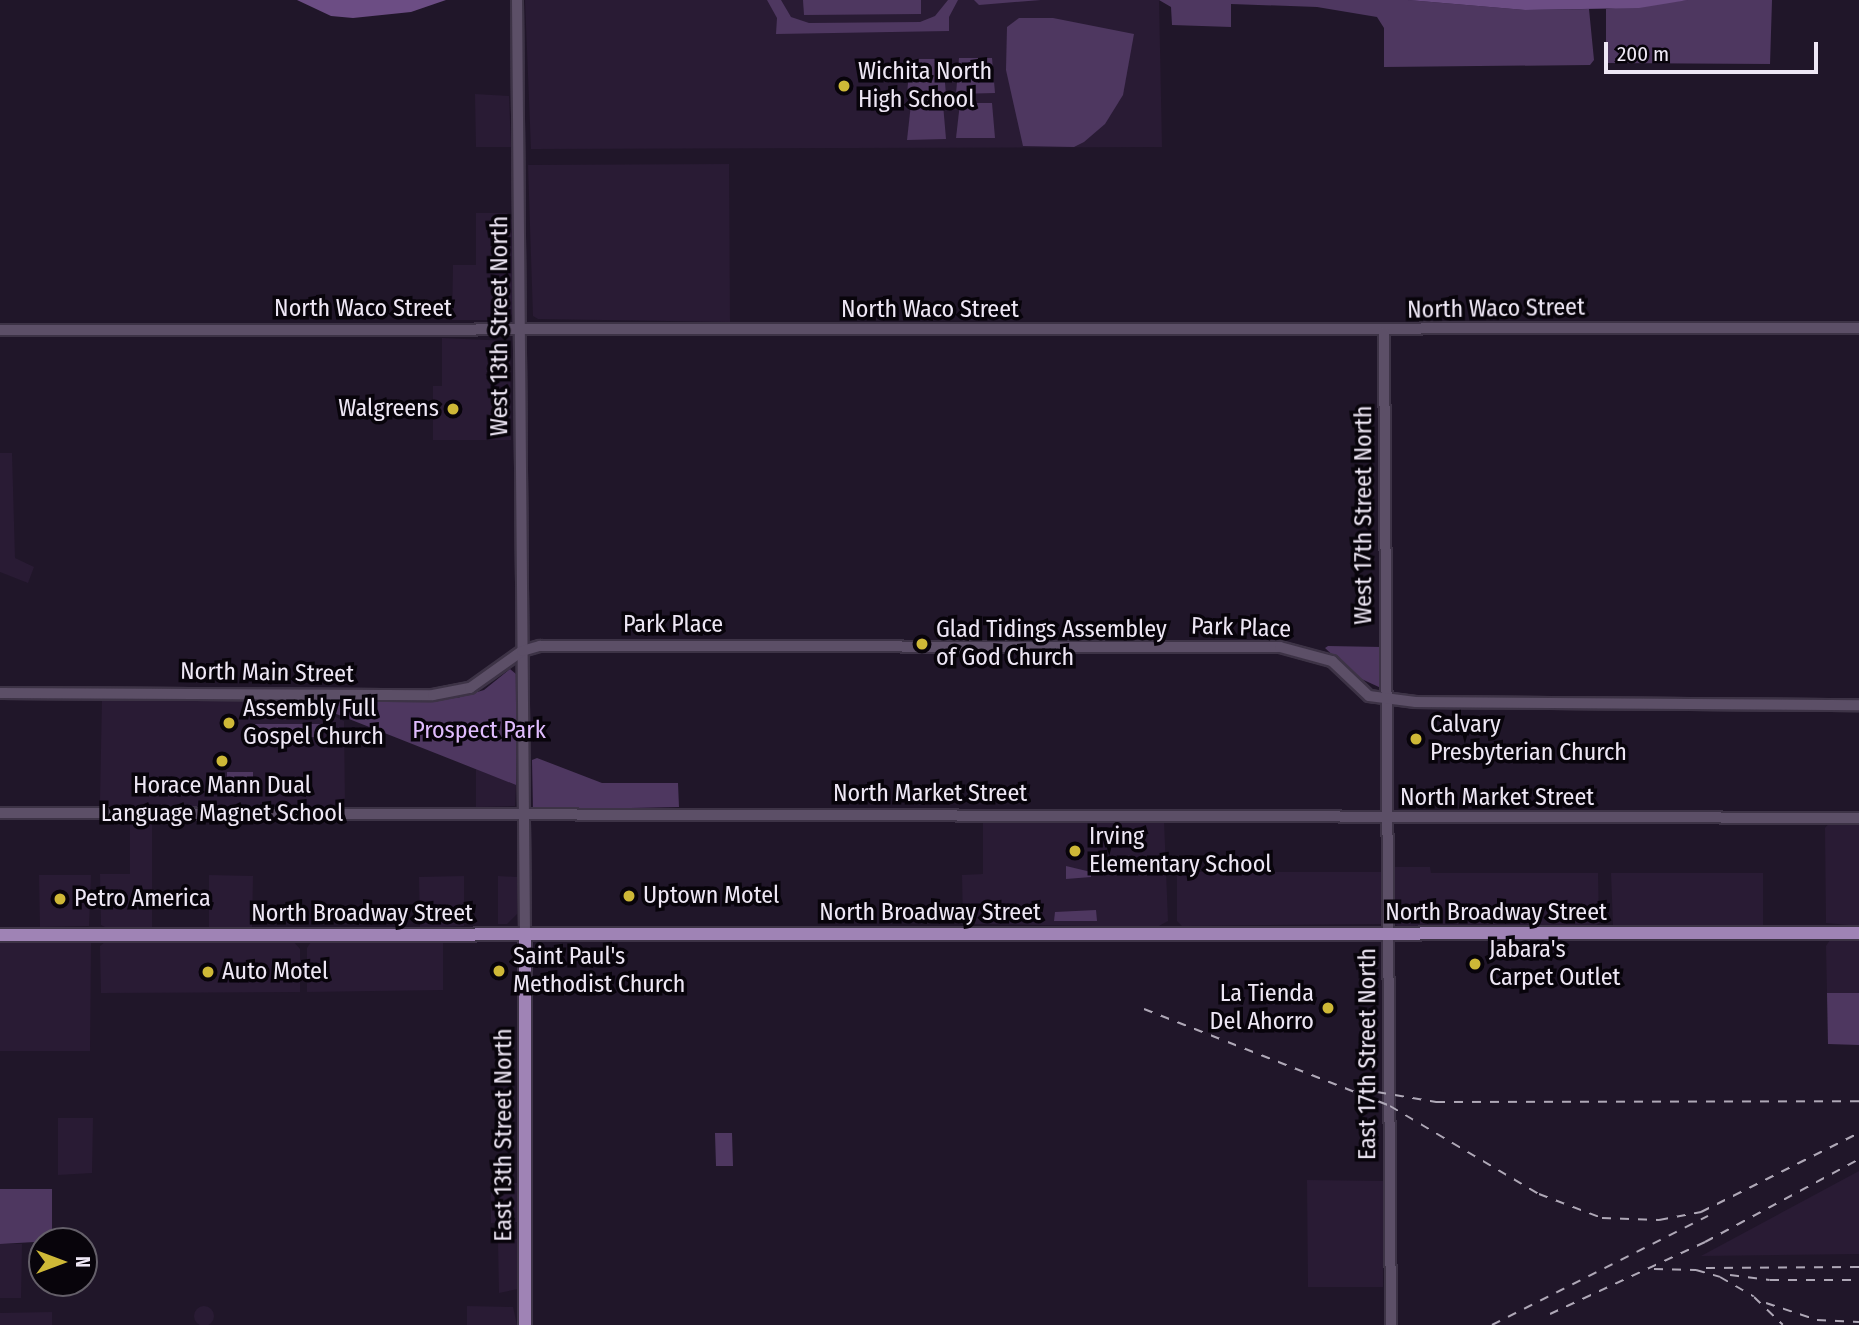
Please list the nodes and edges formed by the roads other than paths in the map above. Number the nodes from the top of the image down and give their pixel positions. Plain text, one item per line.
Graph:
1 (517, 0) edge
2 (1859, 328) edge
3 (0, 330) edge
4 (521, 331) junction
5 (1384, 332) junction
6 (522, 652) junction
7 (0, 693) edge
8 (1386, 699) junction
9 (1859, 705) edge
10 (0, 813) edge
11 (524, 814) junction
12 (1387, 818) junction
13 (1859, 818) edge
14 (1859, 933) edge
15 (525, 934) junction
16 (1388, 934) junction
17 (0, 935) edge
18 (526, 1325) edge
19 (1391, 1325) edge

1 - 4 street, West 13th Street North
2 - 5 street, North Waco Street
3 - 4 street, North Waco Street
4 - 5 street, North Waco Street
4 - 6 street, West 13th Street North
5 - 8 street, West 17th Street North
6 - 7 street, North Main Street
6 - 8 street, Park Place
6 - 11 street, East 13th Street North
8 - 9 street, Park Place
8 - 12 street, East 17th Street North
10 - 11 street, North Market Street
11 - 12 street, North Market Street
11 - 15 street, East 13th Street North
12 - 13 street, North Market Street
12 - 16 street, East 17th Street North
14 - 16 main road, North Broadway Street
15 - 16 main road, North Broadway Street
15 - 17 main road, North Broadway Street
15 - 18 main road, East 13th Street North
16 - 19 street, East 17th Street North

